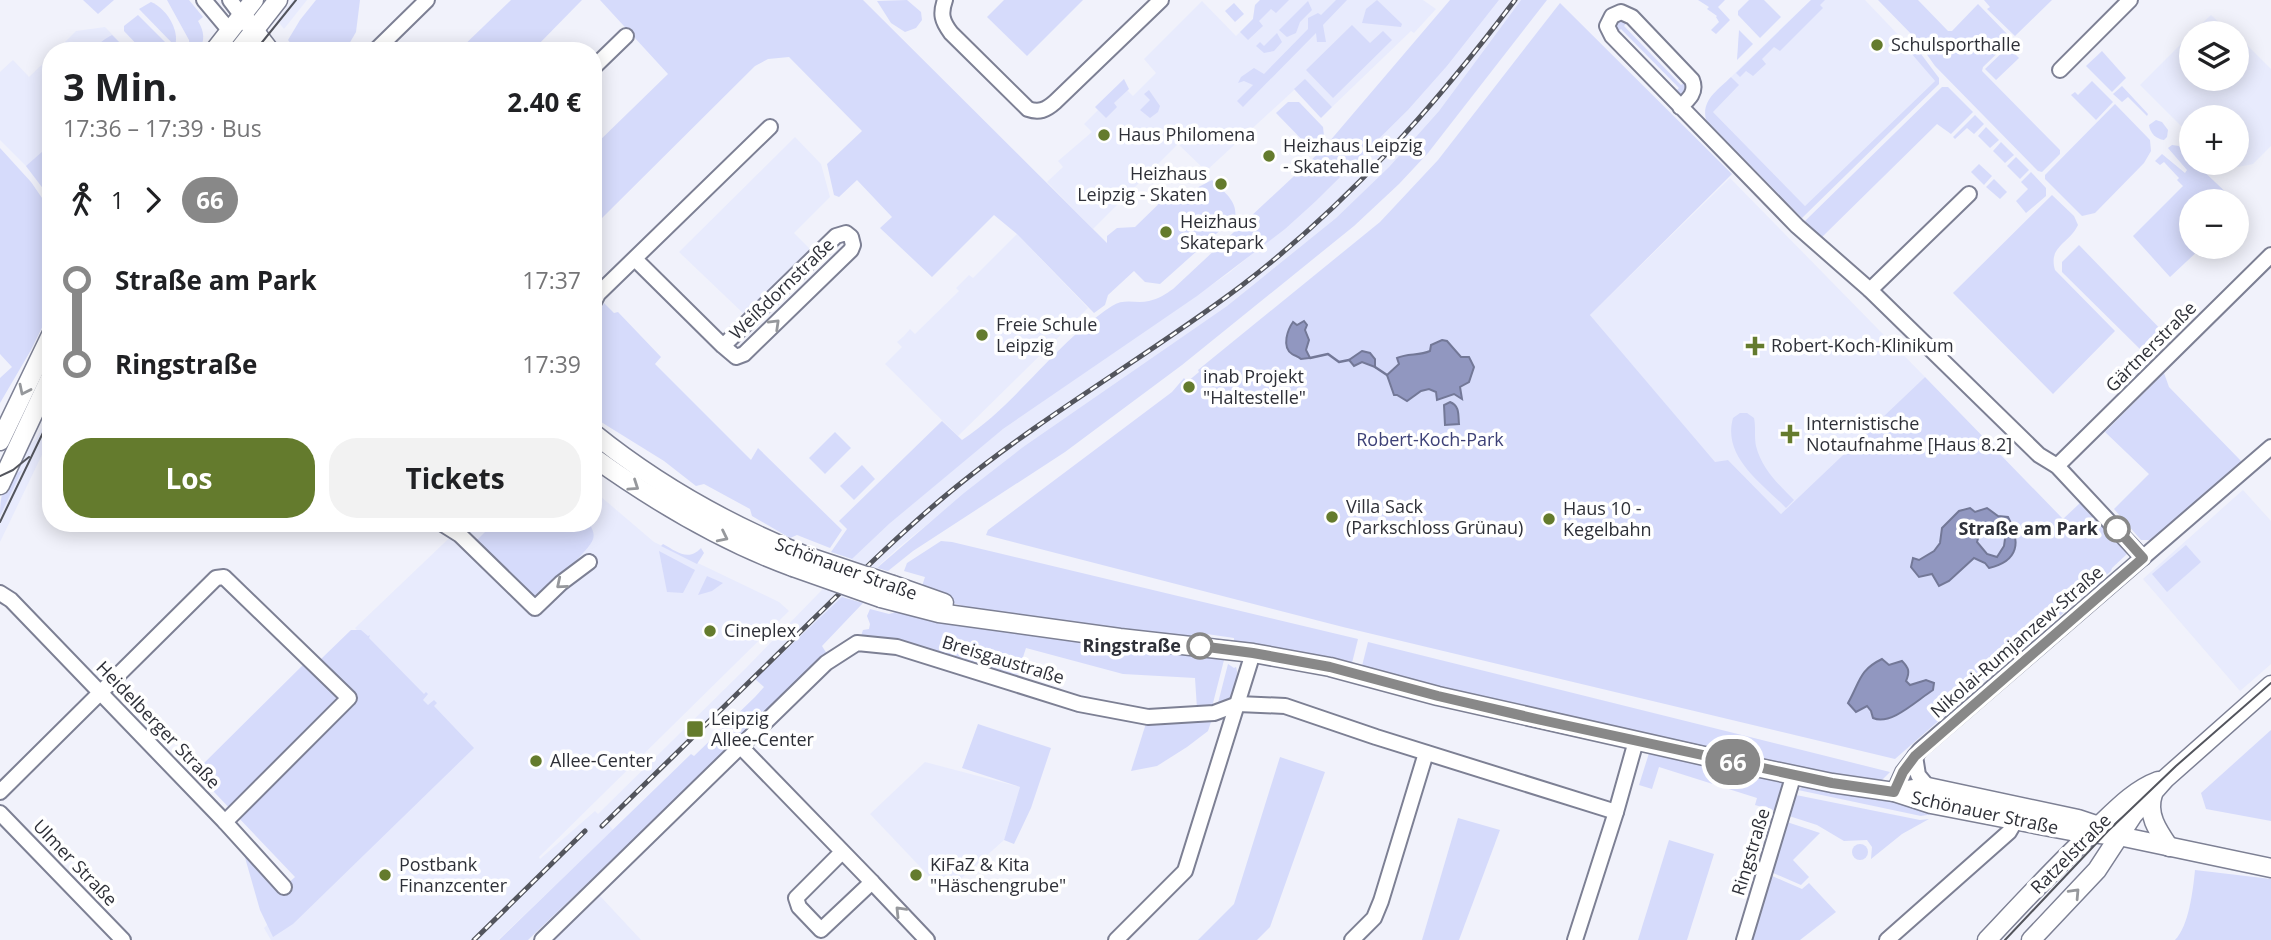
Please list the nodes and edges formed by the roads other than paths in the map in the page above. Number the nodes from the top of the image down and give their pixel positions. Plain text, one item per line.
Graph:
1 (204, 0) edge
2 (230, 0) edge
3 (254, 0) edge
4 (278, 0) edge
5 (427, 0) edge
6 (945, 0) edge
7 (1161, 0) edge
8 (2130, 0) edge
9 (242, 16) junction
10 (253, 30) junction
11 (230, 31) junction
12 (626, 36) dead end
13 (221, 42) edge
14 (237, 42) edge
15 (246, 42) edge
16 (263, 42) edge
17 (384, 42) edge
18 (602, 59) edge
19 (2060, 70) dead end
20 (1680, 107) junction
21 (770, 127) dead end
22 (1969, 194) dead end
23 (2271, 256) edge
24 (635, 258) junction
25 (602, 289) edge
26 (1870, 290) junction
27 (723, 346) junction
28 (42, 354) edge
29 (42, 392) edge
30 (602, 440) edge
31 (0, 442) edge
32 (2271, 447) edge
33 (6, 455) edge
34 (602, 463) edge
35 (2057, 466) junction
36 (0, 485) edge
37 (455, 532) edge
38 (2143, 558) junction
39 (589, 562) dead end
40 (800, 562) junction
41 (0, 593) edge
42 (1253, 653) junction
43 (2271, 685) edge
44 (99, 691) junction
45 (1238, 704) junction
46 (1636, 741) junction
47 (740, 746) junction
48 (1426, 753) junction
49 (1915, 756) junction
50 (1794, 774) junction
51 (2165, 779) junction
52 (1928, 787) junction
53 (0, 792) edge
54 (1894, 792) junction
55 (2152, 794) junction
56 (1616, 812) junction
57 (0, 813) edge
58 (2017, 820) junction
59 (225, 822) junction
60 (2046, 826) junction
61 (2095, 830) junction
62 (2119, 836) junction
63 (2169, 847) junction
64 (842, 852) junction
65 (2062, 861) junction
66 (2271, 868) edge
67 (872, 882) junction
68 (284, 887) dead end
69 (824, 935) edge
70 (123, 940) edge
71 (542, 940) edge
72 (927, 940) edge
73 (1116, 940) edge
74 (1352, 940) edge
75 (1575, 940) edge
76 (1744, 940) edge
77 (1887, 940) edge
78 (1987, 940) edge
79 (2031, 940) edge

1 - 11 street
2 - 9 street
3 - 9 main road
4 - 10 main road
5 - 17 street
6 - 7 street
8 - 19 street
9 - 10 main road
9 - 11 main road
10 - 15 main road
10 - 16 main road
11 - 13 main road
11 - 14 main road
12 - 18 street
20 - 20 street
20 - 26 street
21 - 24 street
22 - 26 street
23 - 35 street, Gärtnerstraße
24 - 25 street
24 - 27 street, Weißdornstraße
26 - 35 street
27 -> 27 street, Weißdornstraße
28 -> 31 main road
29 - 33 main road
30 - 40 main road, Schönauer Straße
32 - 38 street, Nikolai-Rumjanzew-Straße
33 - 36 main road
34 -> 40 main road, Schönauer Straße
35 - 38 street
39 -> 37 street
38 - 49 street, Nikolai-Rumjanzew-Straße
40 - 42 main road, Schönauer Straße, bridge
41 - 44 street, Heidelberger Straße
42 - 45 street
42 - 46 main road, Schönauer Straße
43 - 51 main road, Ratzelstraße
44 - 53 street
44 - 59 street, Heidelberger Straße
44 - 59 street
45 - 47 street, Breisgaustraße
45 - 48 street
45 - 73 street
46 - 50 main road, Schönauer Straße
46 - 56 street
47 - 64 street
47 - 71 street, Breisgaustraße
48 - 56 street
48 - 74 street
49 - 52 street, Schönauer Straße
49 - 54 street, Nikolai-Rumjanzew-Straße
50 - 54 main road, Schönauer Straße
50 - 76 street, Ringstraße
51 - 55 main road, Ratzelstraße
51 - 61 main road, Ratzelstraße
52 - 54 main road, Schönauer Straße
52 - 61 main road, Schönauer Straße
54 - 58 main road, Schönauer Straße
55 - 62 main road, Ratzelstraße
55 - 63 main road
56 - 75 street
57 - 70 street, Ulmer Straße
58 - 60 main road, Schönauer Straße
58 - 77 street
59 - 68 street, Heidelberger Straße
60 - 61 main road, Schönauer Straße
60 - 65 main road
61 - 62 main road, Schönauer Straße
61 - 65 main road, Ratzelstraße
62 - 63 main road, Schönauer Straße
79 -> 62 main road, Ratzelstraße
63 - 66 main road, Schönauer Straße
64 - 67 street
64 - 69 street
65 - 78 main road, Ratzelstraße
67 - 69 street
72 -> 67 street

